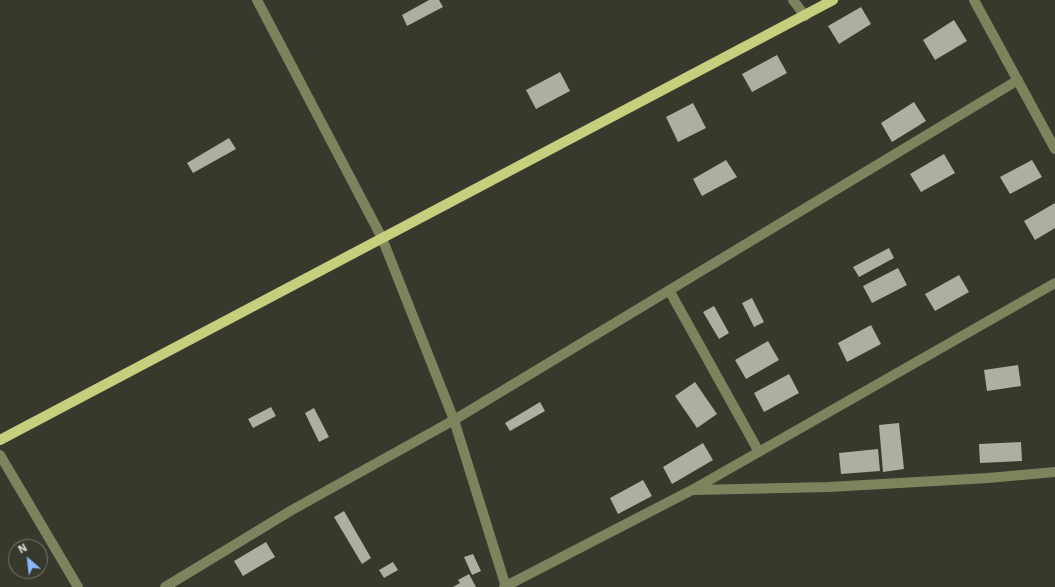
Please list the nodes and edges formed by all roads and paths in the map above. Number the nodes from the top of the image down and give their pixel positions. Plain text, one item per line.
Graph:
1 (257, 0) edge
2 (793, 0) edge
3 (833, 0) edge
4 (974, 0) edge
5 (805, 16) junction
6 (1018, 80) junction
7 (1055, 149) edge
8 (382, 238) junction
9 (1055, 283) edge
10 (669, 290) junction
11 (454, 420) junction
12 (0, 440) edge
13 (759, 452) junction
14 (0, 455) edge
15 (1055, 472) edge
16 (692, 490) junction
17 (78, 587) edge
18 (165, 587) edge
19 (506, 587) edge

1 - 8 street
2 - 5 street
3 - 5 main road
4 - 6 street
5 - 8 main road
6 - 7 street
6 - 10 street
8 - 11 street
8 - 12 main road
9 - 13 street
10 - 11 street
10 - 13 street
11 - 18 street
11 - 19 street
13 - 16 street
14 - 17 street
15 - 16 street
16 - 19 street

